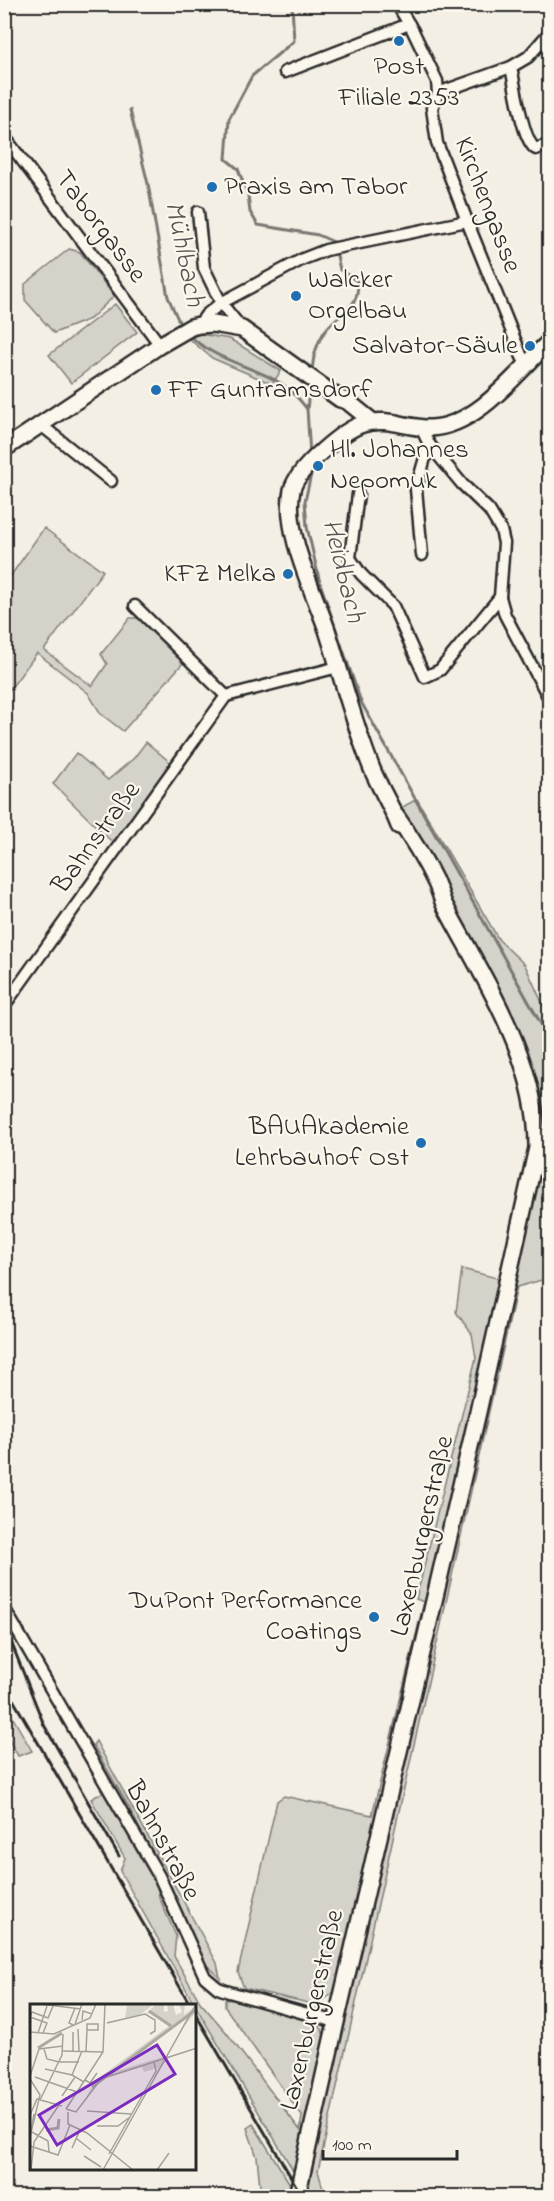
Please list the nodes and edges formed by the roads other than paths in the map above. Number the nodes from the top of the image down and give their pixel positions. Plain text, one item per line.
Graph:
1 (402, 7) edge
2 (409, 24) junction
3 (549, 32) edge
4 (512, 67) junction
5 (285, 72) dead end
6 (438, 93) junction
7 (4, 136) edge
8 (549, 144) edge
9 (198, 212) dead end
10 (467, 221) junction
11 (221, 303) junction
12 (190, 329) junction
13 (242, 329) junction
14 (549, 341) edge
15 (160, 345) junction
16 (527, 364) junction
17 (340, 399) junction
18 (372, 422) junction
19 (41, 425) junction
20 (421, 428) junction
21 (354, 429) junction
22 (7, 442) edge
23 (429, 444) junction
24 (111, 481) dead end
25 (358, 494) dead end
26 (422, 555) dead end
27 (500, 597) junction
28 (135, 606) dead end
29 (338, 667) junction
30 (226, 696) junction
31 (549, 700) edge
32 (4, 1006) edge
33 (4, 1608) edge
34 (336, 2022) junction
35 (297, 2196) edge

1 - 2 street
2 - 5 street
2 - 6 street
3 - 4 street
4 - 6 street
4 - 8 street
6 - 10 street, Kirchengasse
7 - 15 street, Taborgasse
9 - 11 street
10 - 11 street
10 - 16 street, Kirchengasse
11 - 12 street
11 - 13 street
12 - 13 street
12 - 15 street
13 - 17 street
14 - 16 street, Laxenburgerstraße
15 - 19 street
16 - 20 street, Laxenburgerstraße
17 - 18 street
17 - 21 street
18 - 20 street, Laxenburgerstraße
18 - 21 street, Laxenburgerstraße
19 - 22 street
19 - 24 street
20 - 23 street
21 - 29 street, Laxenburgerstraße
23 - 26 street
23 - 27 street
25 - 27 street
27 - 31 street
28 - 30 street
29 - 30 street
29 - 34 street, Laxenburgerstraße
30 - 32 street, Bahnstraße
33 - 34 street, Bahnstraße
34 - 35 street, Laxenburgerstraße

